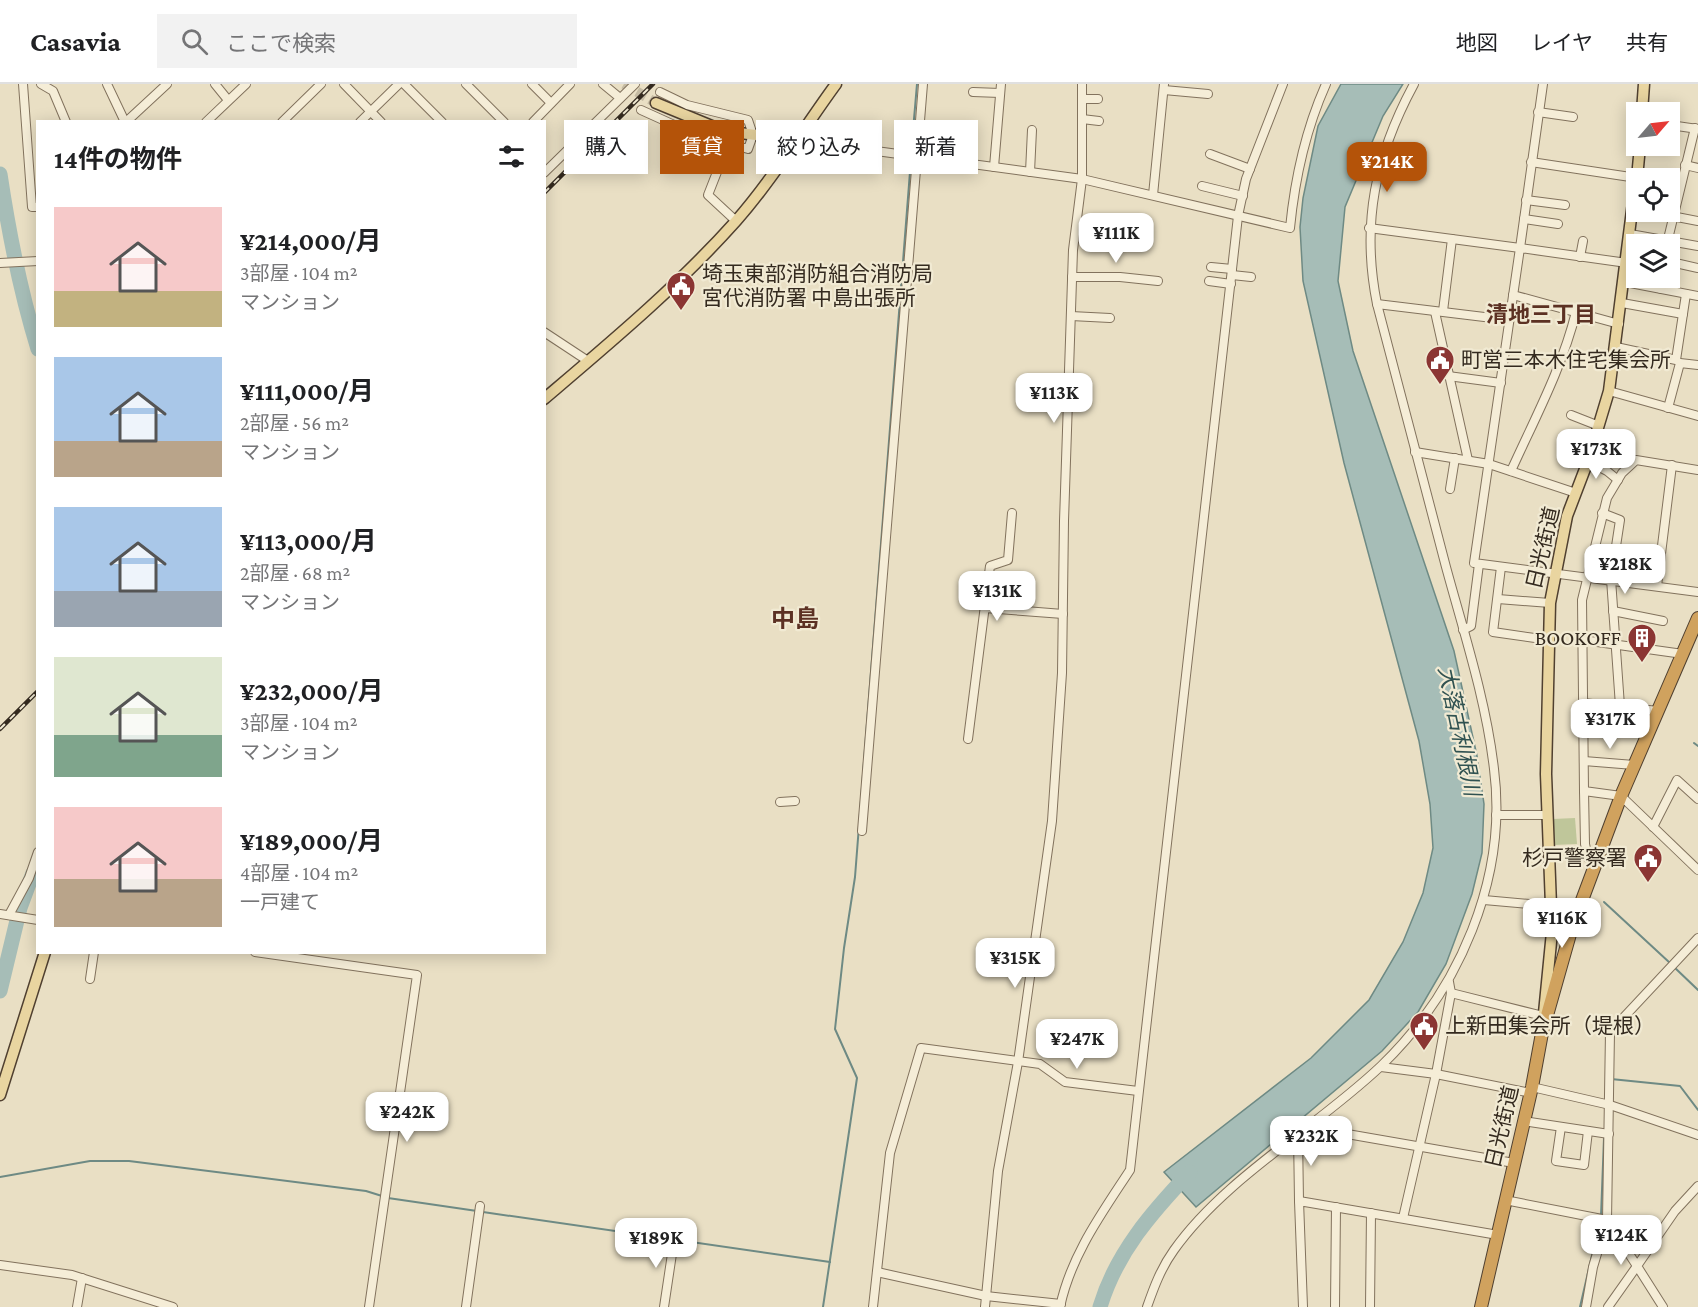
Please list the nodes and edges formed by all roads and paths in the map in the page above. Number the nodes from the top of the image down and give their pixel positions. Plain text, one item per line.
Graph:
1 (23, 84) edge
2 (41, 84) edge
3 (107, 84) edge
4 (167, 84) edge
5 (215, 84) edge
6 (246, 84) edge
7 (321, 84) edge
8 (344, 84) edge
9 (399, 84) edge
10 (404, 84) edge
11 (466, 84) edge
12 (532, 84) edge
13 (570, 84) edge
14 (603, 84) edge
15 (635, 84) edge
16 (836, 84) edge
17 (922, 84) edge
18 (1082, 84) edge
19 (1283, 84) edge
20 (1326, 84) edge
21 (1414, 84) edge
22 (1543, 84) edge
23 (1644, 84) edge
24 (1164, 87) edge
25 (1000, 88) edge
26 (660, 92) tunnel mouth
27 (973, 92) dead end
28 (1208, 94) dead end
29 (620, 98) junction
30 (1082, 99) junction
31 (1098, 99) dead end
32 (228, 100) junction
33 (1643, 102) edge
34 (551, 103) junction
35 (656, 103) tunnel mouth
36 (641, 110) dead end
37 (370, 111) junction
38 (1538, 112) junction
39 (1573, 117) dead end
40 (1082, 119) junction
41 (65, 120) edge
42 (125, 120) edge
43 (128, 120) edge
44 (208, 120) edge
45 (284, 120) edge
46 (362, 120) edge
47 (379, 120) edge
48 (440, 120) edge
49 (502, 120) edge
50 (534, 120) edge
51 (663, 120) edge
52 (810, 120) edge
53 (919, 120) edge
54 (1099, 121) dead end
55 (1680, 127) edge
56 (1696, 129) edge
57 (1032, 130) dead end
58 (753, 135) junction
59 (756, 135) edge
60 (744, 147) edge
61 (1693, 153) edge
62 (1210, 154) dead end
63 (1532, 162) junction
64 (978, 165) edge
65 (1685, 165) junction
66 (994, 167) junction
67 (1698, 168) edge
68 (1250, 169) junction
69 (546, 171) edge
70 (1030, 172) junction
71 (716, 174) edge
72 (770, 174) edge
73 (914, 174) edge
74 (1626, 176) edge
75 (1082, 179) junction
76 (1680, 184) edge
77 (1202, 186) dead end
78 (1153, 195) junction
79 (1243, 196) junction
80 (1526, 200) junction
81 (1564, 206) dead end
82 (36, 207) edge
83 (1238, 216) junction
84 (1680, 217) edge
85 (1524, 219) junction
86 (736, 221) junction
87 (1632, 222) edge
88 (1698, 222) edge
89 (1558, 224) dead end
90 (1369, 228) junction
91 (1630, 234) edge
92 (1452, 239) junction
93 (1583, 241) dead end
94 (1680, 242) edge
95 (1698, 246) edge
96 (1520, 248) junction
97 (1580, 257) junction
98 (1626, 258) edge
99 (2, 263) edge
100 (36, 264) edge
101 (1680, 264) edge
102 (1211, 267) dead end
103 (1698, 268) edge
104 (1232, 276) junction
105 (1072, 277) junction
106 (1251, 277) dead end
107 (1626, 278) edge
108 (1158, 281) dead end
109 (1209, 281) dead end
110 (1625, 282) junction
111 (1661, 289) joint
112 (1686, 294) junction
113 (1513, 295) junction
114 (1698, 296) edge
115 (1622, 303) junction
116 (1377, 304) junction
117 (1439, 311) junction
118 (1576, 312) junction
119 (1683, 314) junction
120 (1071, 316) junction
121 (1110, 318) dead end
122 (1509, 320) junction
123 (1620, 324) junction
124 (546, 333) edge
125 (1616, 347) junction
126 (588, 360) junction
127 (1678, 361) junction
128 (1698, 365) edge
129 (1448, 376) junction
130 (1501, 383) junction
131 (1609, 391) junction
132 (546, 397) edge
133 (1668, 408) junction
134 (1571, 415) dead end
135 (1698, 416) edge
136 (1599, 426) junction
137 (1415, 452) junction
138 (1455, 458) junction
139 (1468, 460) junction
140 (1588, 461) junction
141 (1489, 464) junction
142 (1672, 465) junction
143 (1698, 470) edge
144 (1511, 471) junction
145 (1617, 480) junction
146 (1450, 489) dead end
147 (1576, 493) junction
148 (1012, 513) dead end
149 (1602, 513) junction
150 (1479, 564) junction
151 (1501, 567) junction
152 (1555, 573) junction
153 (1586, 576) junction
154 (1611, 579) junction
155 (1657, 586) junction
156 (1698, 592) edge
157 (1498, 599) junction
158 (1550, 603) junction
159 (985, 608) junction
160 (1613, 611) junction
161 (1063, 614) junction
162 (1663, 621) dead end
163 (1697, 622) edge
164 (1463, 630) junction
165 (1549, 640) junction
166 (1583, 640) junction
167 (1616, 645) junction
168 (1683, 654) junction
169 (1583, 703) junction
170 (1620, 706) junction
171 (1658, 711) junction
172 (1584, 727) junction
173 (1648, 733) junction
174 (968, 739) dead end
175 (1584, 761) junction
176 (1634, 765) junction
177 (1584, 791) junction
178 (1621, 796) junction
179 (1698, 798) edge
180 (795, 801) dead end
181 (780, 802) dead end
182 (1496, 815) junction
183 (1547, 815) junction
184 (1653, 827) junction
185 (862, 831) dead end
186 (36, 858) edge
187 (1595, 862) junction
188 (1698, 870) edge
189 (1484, 900) junction
190 (1552, 906) junction
191 (7, 915) edge
192 (36, 920) edge
193 (1552, 932) junction
194 (1571, 932) junction
195 (1698, 938) edge
196 (44, 954) edge
197 (94, 954) edge
198 (269, 954) edge
199 (1563, 956) junction
200 (90, 979) dead end
201 (1449, 982) junction
202 (1451, 993) junction
203 (1544, 1016) junction
204 (1542, 1033) junction
205 (1018, 1062) junction
206 (1381, 1066) junction
207 (1436, 1074) junction
208 (1531, 1090) junction
209 (1138, 1091) junction
210 (0, 1095) edge
211 (1610, 1106) junction
212 (1523, 1121) junction
213 (1307, 1127) junction
214 (1561, 1127) junction
215 (1588, 1131) junction
216 (1298, 1134) junction
217 (1609, 1134) junction
218 (1698, 1135) edge
219 (1420, 1147) junction
220 (1514, 1163) junction
221 (1698, 1186) edge
222 (1505, 1200) junction
223 (1299, 1201) junction
224 (480, 1206) dead end
225 (1336, 1208) junction
226 (1371, 1213) junction
227 (1403, 1218) junction
228 (1603, 1220) junction
229 (675, 1234) dead end
230 (1498, 1235) junction
231 (0, 1265) edge
232 (1637, 1266) junction
233 (877, 1272) junction
234 (82, 1278) junction
235 (986, 1296) junction
236 (146, 1303) edge
237 (1060, 1305) edge
238 (77, 1307) edge
239 (173, 1307) edge
240 (369, 1307) edge
241 (466, 1307) edge
242 (664, 1307) edge
243 (873, 1307) edge
244 (985, 1307) edge
245 (1146, 1307) edge
246 (1303, 1307) edge
247 (1335, 1307) edge
248 (1370, 1307) edge
249 (1481, 1307) edge
250 (1586, 1307) edge
251 (1608, 1307) edge
252 (1663, 1307) edge

1 - 82 street
2 - 41 street
3 - 42 street
4 - 43 street
5 - 32 street
6 - 32 street
7 - 45 street
8 - 37 street
9 - 37 street
10 - 48 street
11 - 49 street
12 - 34 street
13 - 34 street
14 - 29 street
15 - 29 street
16 - 52 main road
17 - 53 street
18 - 30 street
19 - 68 street
20 - 83 street
21 - 90 street
22 - 38 street
23 - 33 main road
24 - 28 street
24 - 78 street
25 - 27 street
25 - 66 street
26 - 58 street
29 - 69 street
30 - 31 street
30 - 40 street
32 - 44 street
34 - 50 street
35 - 58 main road
36 - 51 street
37 - 46 street
37 - 47 street
38 - 39 street
38 - 63 street
40 - 54 street
40 - 75 street
55 - 56 street
56 - 61 street
57 - 70 street
58 - 59 main road
58 - 60 street
61 - 65 street
62 - 68 street
63 - 74 street
63 - 80 street
64 - 66 street
65 - 67 street
65 - 76 street
66 - 70 street
68 - 79 street
70 - 75 street
71 - 86 street
72 - 86 main road
73 - 185 street
75 - 78 street
75 - 105 street
77 - 79 street
78 - 83 street
79 - 83 street
80 - 81 street
80 - 85 street
83 - 104 street
84 - 88 street
85 - 89 street
85 - 96 street
86 - 126 main road
87 - 91 main road, 日光街道
90 - 92 street
90 - 116 street
92 - 96 street
92 - 117 street
93 - 97 street
94 - 95 street
96 - 97 street
96 - 113 street
97 - 98 street
99 - 100 street
101 - 103 street
102 - 104 street
104 - 106 street
104 - 109 street
104 - 209 street
105 - 108 street
105 - 120 street
107 - 110 main road, 日光街道
110 - 111 street
110 - 115 main road, 日光街道
111 - 112 street
112 - 114 street
112 - 119 street
113 - 118 street
113 - 122 street
115 - 119 street
115 - 123 main road, 日光街道
116 - 117 street
116 - 137 street
117 - 122 street
117 - 129 street
118 - 123 street
118 - 144 street
119 - 127 street
120 - 121 street
120 - 161 street
122 - 130 street
123 - 125 main road, 日光街道
124 - 126 street
125 - 127 street
125 - 131 main road, 日光街道
126 - 132 main road
127 - 128 street
127 - 133 street
129 - 130 street
129 - 139 street
130 - 141 street
131 - 133 street
131 - 136 main road, 日光街道
133 - 135 street
134 - 136 street
136 - 140 main road, 日光街道
137 - 138 street
137 - 164 street
138 - 139 street
138 - 146 street
139 - 141 street
140 - 145 street
140 - 147 main road, 日光街道
141 - 144 street
141 - 150 street
142 - 143 street
142 - 145 street
142 - 155 street
144 - 147 street
145 - 149 street
147 - 152 main road, 日光街道
148 - 159 street
149 - 153 street
149 - 154 street
150 - 151 street
150 - 164 street
151 - 152 street
151 - 157 street
152 - 153 street
152 - 158 main road, 日光街道
153 - 154 street
153 - 166 street
154 - 155 street
154 - 160 street
155 - 156 street
157 - 158 street
157 - 165 street
158 - 165 main road, 日光街道
159 - 161 street
159 - 174 street
160 - 162 street
160 - 167 street
161 - 205 street
163 - 168 highway, 日光街道
164 - 182 street
165 - 183 main road, 日光街道
166 - 167 street
166 - 169 street
167 - 168 street
167 - 170 street
168 - 171 highway, 日光街道
169 - 170 street
169 - 172 street
170 - 171 street
171 - 173 highway, 日光街道
172 - 173 street
172 - 175 street
173 - 176 highway, 日光街道
175 - 176 street
175 - 177 street
176 - 178 highway, 日光街道
177 - 178 street
177 - 187 street
178 - 184 street
178 - 187 highway, 日光街道
179 - 184 street
180 - 181 street
182 - 183 street
182 - 189 street
183 - 190 main road, 日光街道
184 - 188 street
186 - 191 street
187 - 194 highway, 日光街道
189 - 190 street
189 - 201 street
190 - 193 main road, 日光街道
191 - 192 street
193 - 194 main road
193 - 199 main road
193 - 203 main road, 日光街道
194 - 199 highway, 日光街道
195 - 211 street
196 - 210 main road
197 - 200 street
198 - 240 street
199 - 204 highway, 日光街道
201 - 202 street
201 - 206 street
202 - 203 street
202 - 207 street
203 - 204 main road, 日光街道
204 - 208 highway, 日光街道
205 - 209 street
205 - 233 street
205 - 235 street
206 - 207 street
206 - 213 street
207 - 208 street
207 - 219 street
208 - 211 street
208 - 212 highway, 日光街道
209 - 237 street
211 - 217 street
211 - 218 street
212 - 214 street
212 - 220 highway, 日光街道
213 - 216 street
213 - 219 street
214 - 215 street
214 - 215 street
215 - 217 street
216 - 223 street
216 - 245 street
217 - 228 street
219 - 220 street
219 - 227 street
220 - 222 highway, 日光街道
221 - 232 street
222 - 228 street
222 - 230 highway, 日光街道
223 - 225 street
223 - 246 street
224 - 241 street
225 - 226 street
225 - 247 street
226 - 227 street
226 - 248 street
227 - 230 street
228 - 232 street
228 - 250 street
229 - 242 street
230 - 249 highway, 日光街道
231 - 234 street
232 - 251 street
232 - 252 street
233 - 235 street
233 - 243 street
234 - 236 street
234 - 238 street
235 - 237 street
235 - 244 street
236 - 239 street

